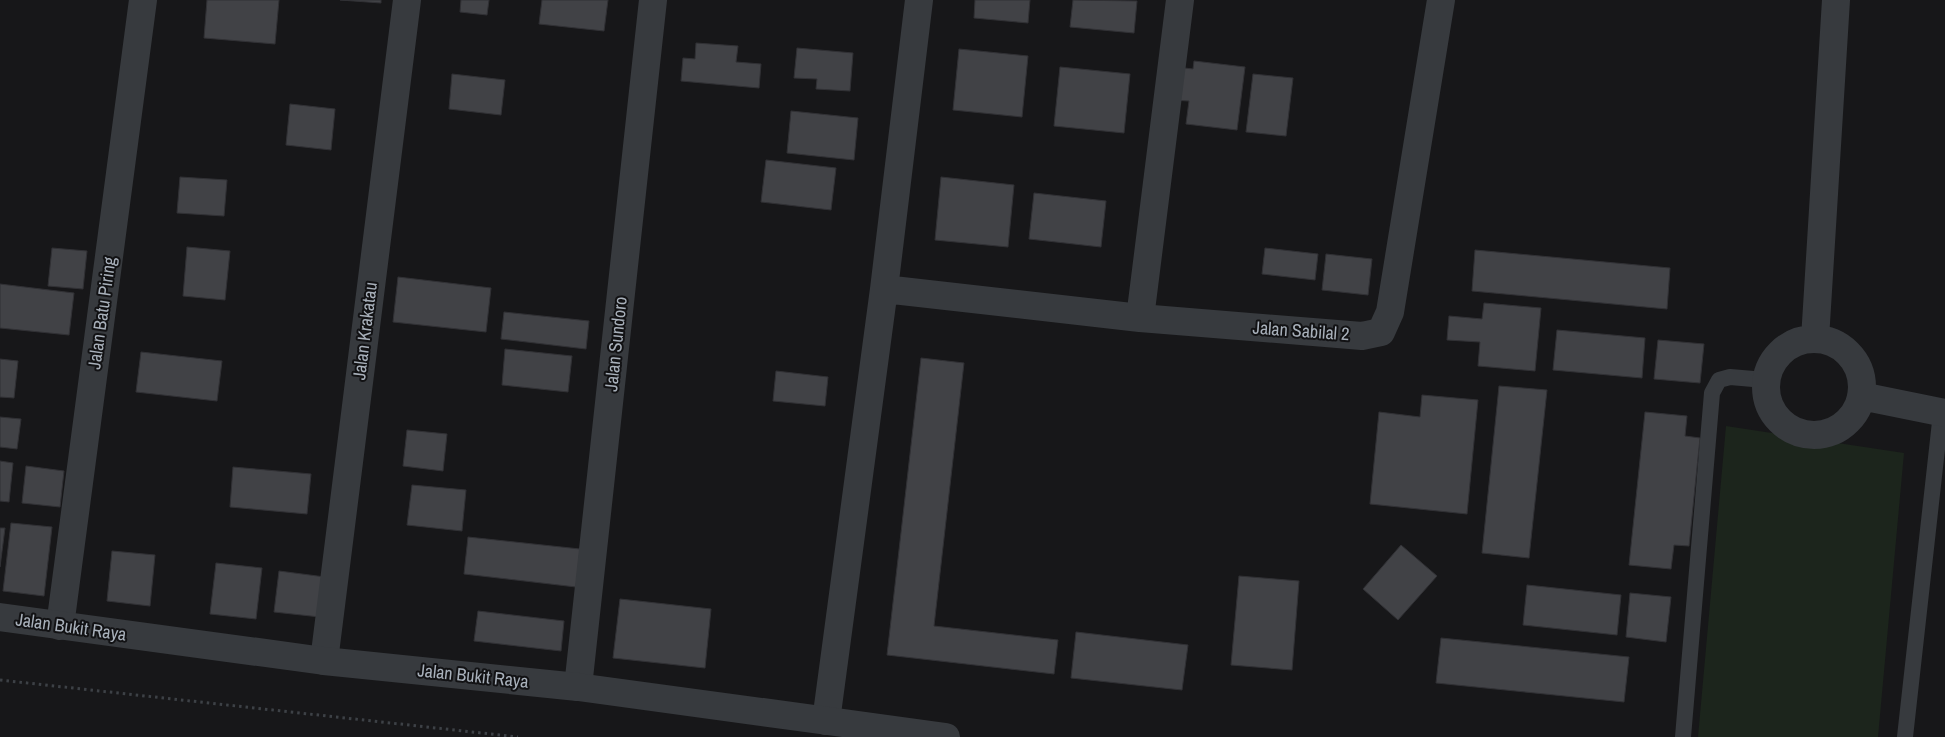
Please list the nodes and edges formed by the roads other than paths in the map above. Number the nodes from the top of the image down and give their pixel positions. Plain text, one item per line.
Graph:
1 (143, 0) edge
2 (407, 0) edge
3 (653, 0) edge
4 (919, 0) edge
5 (1180, 0) edge
6 (1441, 0) edge
7 (1836, 0) edge
8 (884, 289) junction
9 (1140, 318) junction
10 (1815, 339) junction
11 (1765, 380) junction
12 (1861, 396) junction
13 (1943, 413) edge
14 (0, 617) edge
15 (60, 626) junction
16 (324, 661) junction
17 (578, 687) junction
18 (826, 721) junction
19 (946, 737) edge
20 (1683, 737) edge
21 (1905, 737) edge

1 - 15 street, Jalan Batu Piring
2 - 16 street, Jalan Krakatau
3 - 17 street, Jalan Sundoro
4 - 8 street
5 - 9 street
6 - 9 street, Jalan Sabilal 2
7 - 10 street
8 - 9 street, Jalan Sabilal 2
8 - 18 street
10 - 11 street
10 - 12 street
11 - 12 street
11 - 20 lane
12 - 13 street
13 - 21 lane
14 - 15 street, Jalan Bukit Raya
15 - 16 street, Jalan Bukit Raya
16 - 17 street, Jalan Bukit Raya
17 - 18 street, Jalan Bukit Raya
18 - 19 street, Jalan Bukit Raya

